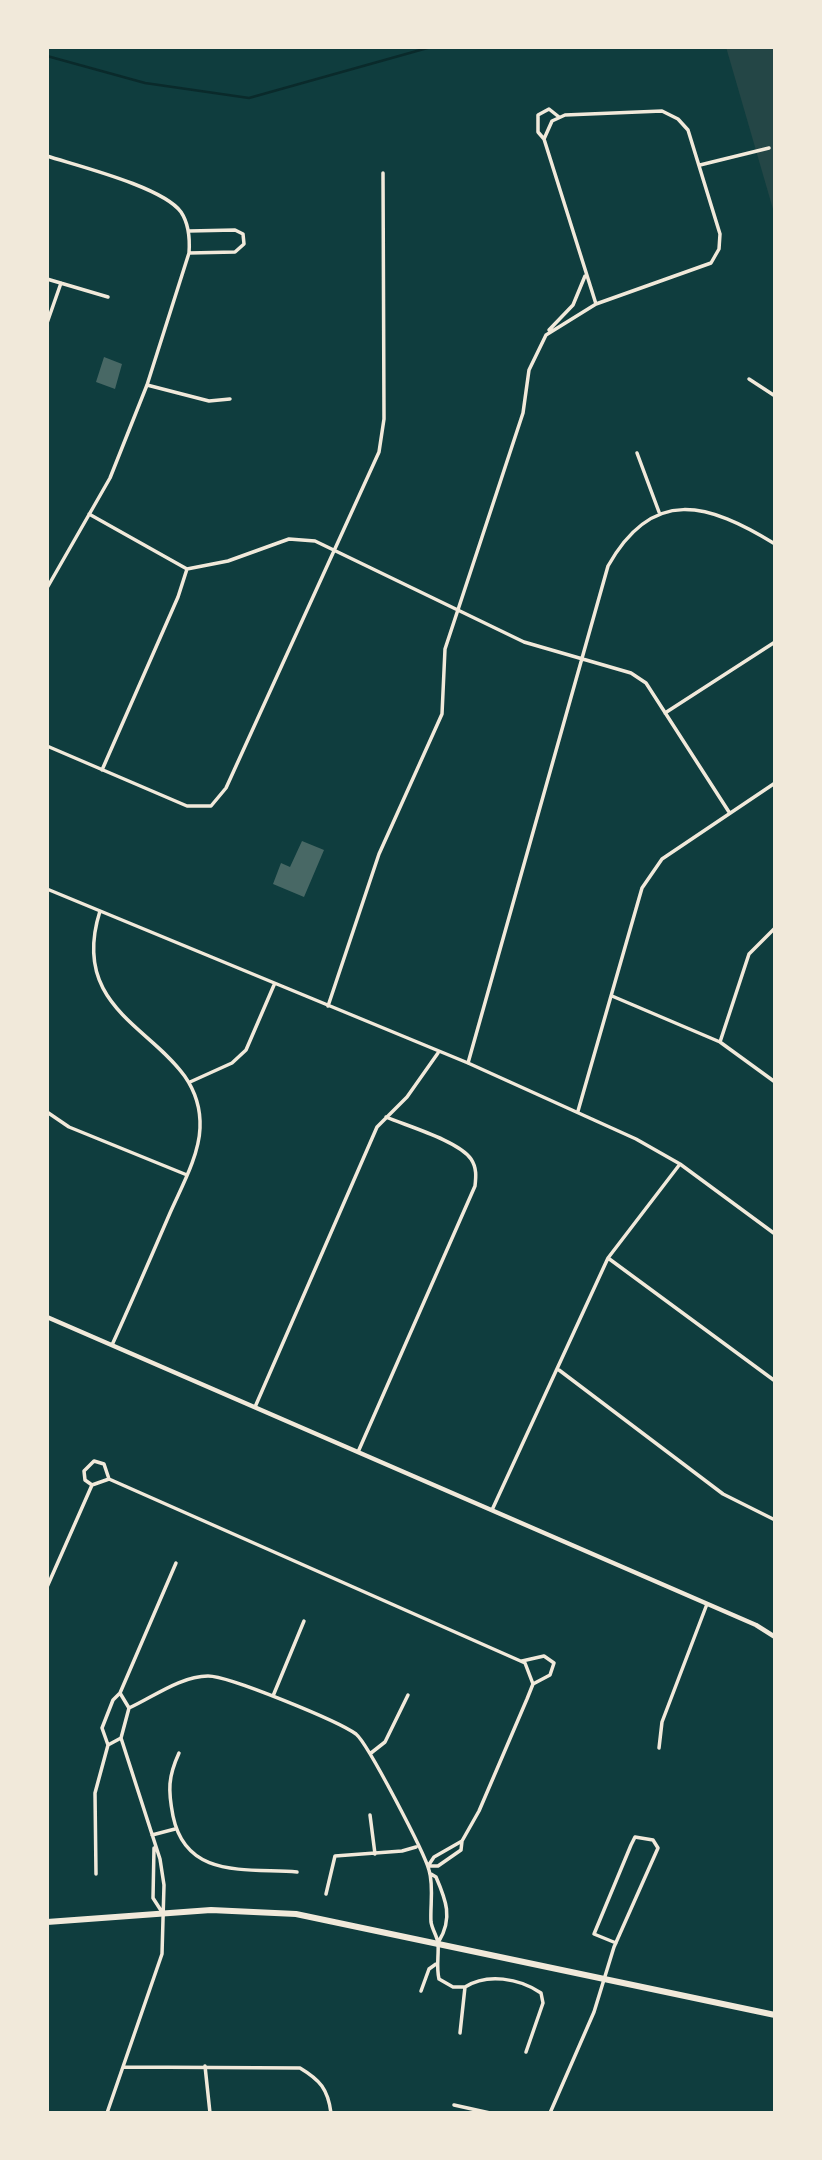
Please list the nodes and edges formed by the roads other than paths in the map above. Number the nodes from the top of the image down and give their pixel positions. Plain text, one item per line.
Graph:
1 (559, 117) junction
2 (544, 139) junction
3 (769, 148) dead end
4 (47, 156) edge
5 (700, 165) junction
6 (383, 173) dead end
7 (189, 231) junction
8 (189, 253) junction
9 (586, 275) junction
10 (47, 279) edge
11 (61, 283) junction
12 (108, 297) dead end
13 (596, 304) junction
14 (47, 323) edge
15 (546, 335) junction
16 (749, 379) dead end
17 (147, 385) junction
18 (775, 396) edge
19 (230, 399) dead end
20 (637, 453) dead end
21 (659, 512) junction
22 (89, 514) junction
23 (775, 544) edge
24 (333, 549) junction
25 (187, 569) junction
26 (47, 588) edge
27 (457, 609) junction
28 (775, 642) edge
29 (583, 658) junction
30 (665, 714) junction
31 (47, 746) edge
32 (102, 770) junction
33 (775, 783) edge
34 (729, 812) junction
35 (47, 889) edge
36 (100, 911) junction
37 (774, 930) edge
38 (274, 985) junction
39 (612, 996) junction
40 (328, 1006) junction
41 (720, 1042) junction
42 (439, 1053) junction
43 (468, 1063) junction
44 (190, 1082) junction
45 (775, 1082) edge
46 (578, 1111) junction
47 (47, 1112) edge
48 (386, 1117) junction
49 (680, 1164) junction
50 (187, 1175) junction
51 (775, 1234) edge
52 (608, 1258) junction
53 (47, 1317) edge
54 (112, 1346) junction
55 (558, 1370) junction
56 (775, 1381) edge
57 (255, 1408) junction
58 (358, 1452) junction
59 (108, 1479) junction
60 (92, 1485) junction
61 (492, 1510) junction
62 (775, 1520) edge
63 (176, 1563) dead end
64 (47, 1587) edge
65 (707, 1604) junction
66 (304, 1621) dead end
67 (775, 1637) edge
68 (522, 1661) junction
69 (533, 1684) junction
70 (120, 1693) junction
71 (408, 1695) dead end
72 (273, 1696) junction
73 (130, 1708) junction
74 (121, 1738) junction
75 (108, 1745) junction
76 (659, 1748) dead end
77 (179, 1753) dead end
78 (371, 1753) junction
79 (370, 1815) dead end
80 (176, 1829) junction
81 (152, 1835) junction
82 (462, 1841) junction
83 (417, 1847) junction
84 (154, 1848) junction
85 (375, 1854) junction
86 (428, 1866) junction
87 (297, 1872) dead end
88 (96, 1874) dead end
89 (431, 1874) junction
90 (326, 1894) dead end
91 (162, 1912) junction
92 (47, 1922) edge
93 (438, 1942) junction
94 (616, 1943) junction
95 (436, 1964) junction
96 (607, 1978) junction
97 (465, 1987) junction
98 (421, 1991) dead end
99 (775, 2015) edge
100 (460, 2033) dead end
101 (526, 2052) dead end
102 (205, 2066) junction
103 (124, 2067) junction
104 (454, 2105) dead end
105 (107, 2113) edge
106 (210, 2113) edge
107 (331, 2113) edge
108 (490, 2113) edge
109 (550, 2113) edge

1 - 2 street
1 - 2 street
1 - 5 street
2 - 9 street
3 - 5 street
4 - 7 street
5 - 13 street
6 - 24 street
7 - 8 street
7 - 8 street
8 - 17 street
9 - 13 street
9 - 15 street
10 - 11 street
11 - 12 street
11 - 14 street
13 - 15 street
15 - 27 street
16 - 18 street
17 - 19 street
17 - 22 street
20 - 21 street
21 - 23 street
21 - 29 street
22 - 25 street
22 - 26 street
24 - 25 street
24 - 27 street
24 - 32 street
25 - 32 street
27 - 29 street
27 - 40 street
28 - 30 street
29 - 30 street
29 - 43 street
30 - 34 street
31 - 32 street
33 - 34 street
34 - 39 street
35 - 36 street
36 - 38 street
36 - 44 street
37 - 41 street
38 - 40 street
38 - 44 street
39 - 41 street
39 - 46 street
40 - 42 street
41 - 45 street
42 - 43 street
42 - 48 street
43 - 46 street
44 - 50 street
46 - 49 street
47 - 50 street
48 - 57 street
48 - 58 street
49 - 51 street
49 - 52 street
50 - 54 street
52 - 55 street
52 - 56 street
53 - 54 street
54 - 57 street
55 - 61 street
55 - 62 street
57 - 58 street
58 - 61 street
59 - 60 street
59 - 60 street
59 - 68 street
60 - 64 street
61 - 65 street
63 - 70 street
65 - 67 street
65 - 76 street
66 - 72 street
68 - 69 street
68 - 69 street
69 - 82 street
70 - 73 street
70 - 75 street
71 - 78 street
72 - 73 street
72 - 78 street
73 - 74 street
74 - 75 street
74 - 81 street
75 - 88 street
77 - 80 street
78 - 83 street
79 - 85 street
80 - 81 street
80 - 87 street
81 - 84 street
82 - 86 street
82 - 86 street
83 - 85 street
83 - 86 street
84 - 91 street
84 - 91 street
85 - 90 street
86 - 89 street
89 - 93 street
89 - 93 street
91 - 92 main road
91 - 93 main road
91 - 103 street
93 - 95 street
93 - 96 main road
94 - 94 street
94 - 96 street
95 - 97 street
95 - 98 street
96 - 99 main road
96 - 109 street
97 - 100 street
97 - 101 street
102 - 103 street
102 - 106 street
102 - 107 street
103 - 105 street
104 - 108 street

